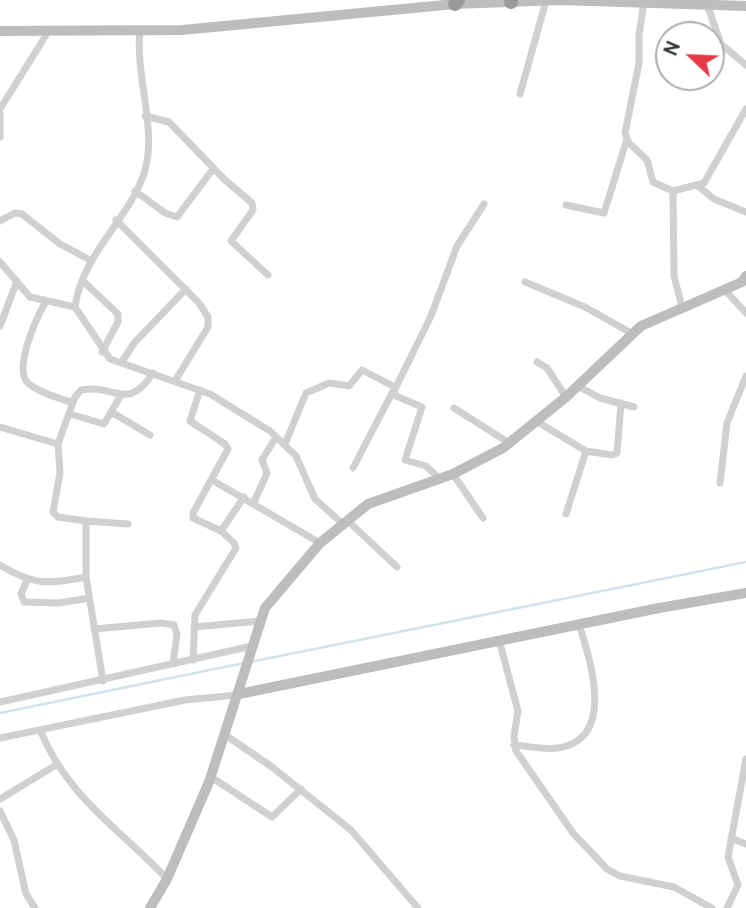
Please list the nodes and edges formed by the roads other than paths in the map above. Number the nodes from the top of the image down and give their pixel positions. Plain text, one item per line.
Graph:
1 (511, 1) edge
2 (546, 1) edge
3 (456, 2) edge
4 (645, 2) edge
5 (707, 4) junction
6 (746, 6) edge
7 (0, 31) edge
8 (140, 31) junction
9 (48, 32) junction
10 (746, 65) edge
11 (520, 94) dead end
12 (746, 109) edge
13 (0, 111) edge
14 (145, 116) junction
15 (738, 123) junction
16 (746, 128) edge
17 (0, 137) edge
18 (627, 139) junction
19 (214, 169) junction
20 (698, 186) junction
21 (135, 191) junction
22 (673, 191) junction
23 (484, 204) dead end
24 (566, 205) dead end
25 (746, 212) edge
26 (116, 220) junction
27 (0, 221) edge
28 (92, 261) junction
29 (0, 262) edge
30 (268, 275) dead end
31 (746, 276) edge
32 (17, 281) junction
33 (84, 282) junction
34 (525, 282) dead end
35 (186, 289) junction
36 (724, 289) junction
37 (45, 303) junction
38 (75, 307) junction
39 (682, 307) junction
40 (746, 313) edge
41 (0, 326) edge
42 (633, 334) junction
43 (102, 352) junction
44 (537, 362) dead end
45 (121, 363) junction
46 (153, 373) junction
47 (746, 376) edge
48 (175, 381) junction
49 (578, 386) junction
50 (394, 389) junction
51 (200, 390) junction
52 (121, 395) junction
53 (566, 397) junction
54 (73, 403) junction
55 (621, 404) junction
56 (634, 407) dead end
57 (454, 408) dead end
58 (113, 413) junction
59 (70, 414) junction
60 (536, 421) junction
61 (0, 427) edge
62 (150, 435) dead end
63 (276, 437) junction
64 (509, 443) junction
65 (58, 444) junction
66 (285, 444) junction
67 (586, 451) junction
68 (353, 468) dead end
69 (453, 474) junction
70 (440, 479) junction
71 (212, 480) junction
72 (720, 483) dead end
73 (244, 497) junction
74 (254, 502) junction
75 (565, 513) dead end
76 (483, 518) dead end
77 (86, 521) junction
78 (345, 522) junction
79 (128, 524) dead end
80 (221, 531) junction
81 (320, 543) junction
82 (0, 565) edge
83 (397, 567) dead end
84 (86, 577) junction
85 (27, 580) junction
86 (746, 593) edge
87 (89, 598) junction
88 (261, 621) junction
89 (579, 624) junction
90 (194, 627) junction
91 (94, 629) junction
92 (499, 640) junction
93 (251, 649) junction
94 (193, 660) junction
95 (173, 664) junction
96 (103, 681) junction
97 (240, 691) junction
98 (0, 702) edge
99 (40, 730) junction
100 (224, 734) junction
101 (0, 738) edge
102 (514, 745) junction
103 (746, 759) edge
104 (56, 765) junction
105 (211, 777) junction
106 (301, 789) junction
107 (0, 799) edge
108 (0, 811) edge
109 (731, 838) junction
110 (746, 844) edge
111 (167, 880) junction
112 (35, 908) edge
113 (150, 908) edge
114 (418, 908) edge
115 (712, 908) edge
116 (727, 908) edge

1 - 2 street
1 - 3 street
2 - 4 street
2 - 11 street
3 - 8 street
4 - 5 street
4 - 18 street
5 - 6 street
5 - 10 street
7 - 9 street
8 - 9 street
8 - 14 street
9 - 13 street
12 - 15 street
13 - 17 street
14 - 19 street
14 - 21 street
15 - 16 street
15 - 20 street
18 - 22 street
18 - 24 street
19 - 21 street
19 - 30 street
20 - 22 street
20 - 25 street
21 - 26 street
22 - 39 street
23 - 50 street
26 - 28 street
26 - 35 street
27 - 28 street
28 - 33 street
29 - 32 street
31 - 36 street
32 - 37 street
32 - 41 street
33 - 38 street
33 - 43 street
34 - 42 street
35 - 45 street
35 - 48 street
36 - 39 street
36 - 40 street
37 - 38 street
37 - 54 street
38 - 43 street
39 - 42 street
42 - 49 street
43 - 45 street
44 - 53 street
45 - 46 street
46 - 48 street
46 - 52 street
47 - 72 street
48 - 51 street
49 - 53 street
49 - 55 street
50 - 66 street
50 - 68 street
50 - 70 street
51 - 63 street
51 - 71 street
52 - 54 street
52 - 58 street
53 - 60 street
54 - 59 street
55 - 56 street
55 - 67 street
57 - 64 street
58 - 59 street
58 - 62 street
59 - 65 street
60 - 64 street
60 - 67 street
61 - 65 street
63 - 66 street
63 - 74 street
64 - 69 street
65 - 77 street
66 - 78 street
67 - 75 street
69 - 70 street
69 - 76 street
70 - 78 street
71 - 73 street
71 - 80 street
73 - 74 street
73 - 80 street
74 - 81 street
77 - 79 street
77 - 84 street
78 - 81 street
78 - 83 street
80 - 90 street
81 - 88 street
82 - 85 street
84 - 85 street
84 - 87 street
85 - 87 street
86 - 89 street
87 - 91 street
88 - 90 street
88 - 93 street
89 - 92 street
89 - 102 street
90 - 94 street
91 - 95 street
91 - 96 street
92 - 97 street
92 - 102 street
93 - 94 street
93 - 97 street
94 - 95 street
95 - 96 street
96 - 98 street
97 - 99 street
97 - 100 street
99 - 101 street
99 - 104 street
100 - 105 street
100 - 106 street
102 - 115 street
103 - 109 street
104 - 107 street
104 - 111 street
105 - 106 street
105 - 111 street
106 - 114 street
108 - 112 street
109 - 110 street
109 - 116 street
111 - 113 street

